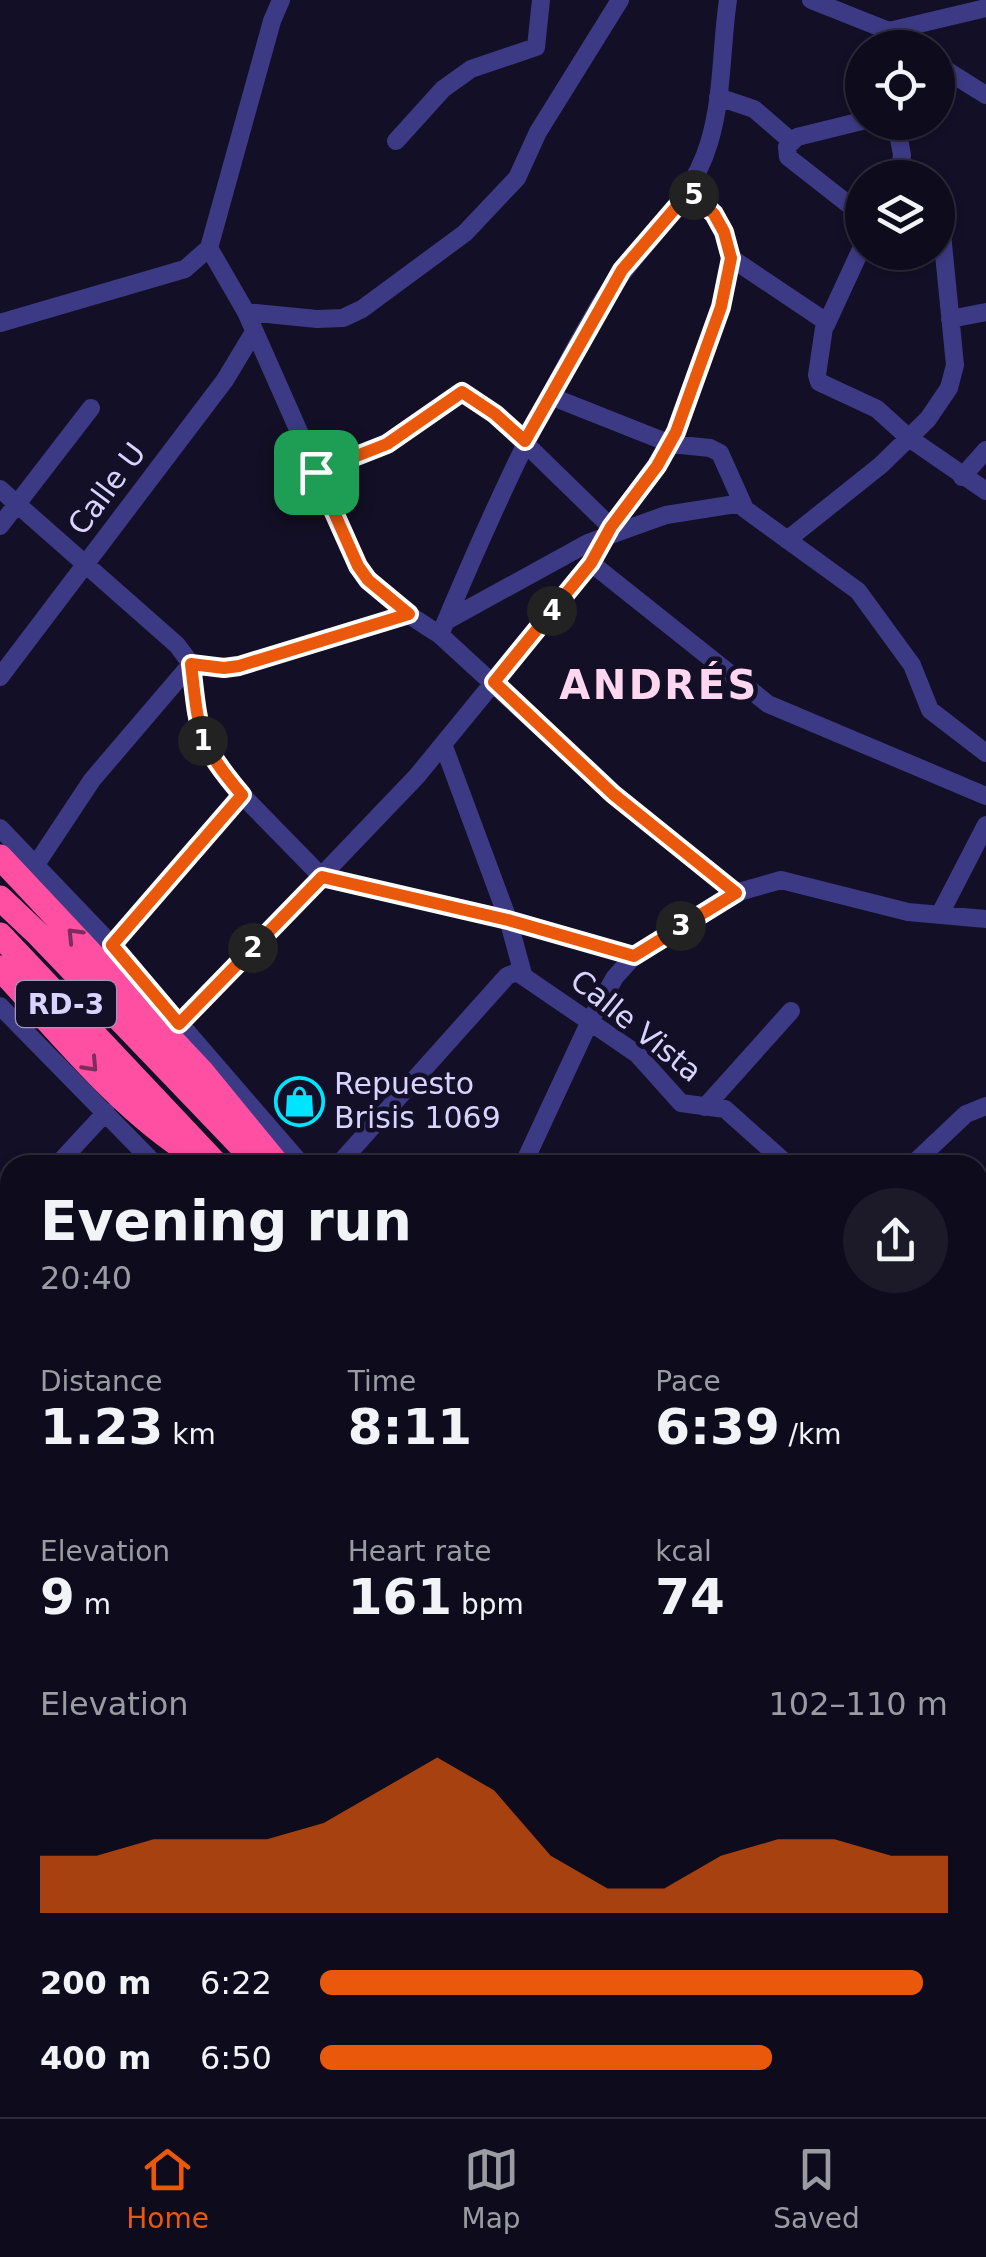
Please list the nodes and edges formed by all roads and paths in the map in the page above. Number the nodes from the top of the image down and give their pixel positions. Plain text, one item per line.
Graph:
1 (282, 0) edge
2 (542, 0) edge
3 (620, 0) edge
4 (728, 0) edge
5 (811, 0) edge
6 (986, 8) edge
7 (886, 30) edge
8 (893, 30) edge
9 (955, 75) edge
10 (986, 95) edge
11 (718, 97) junction
12 (845, 127) edge
13 (791, 141) junction
14 (396, 142) dead end
15 (690, 191) junction
16 (845, 201) edge
17 (209, 248) junction
18 (731, 258) junction
19 (851, 270) edge
20 (945, 270) edge
21 (246, 312) junction
22 (986, 312) edge
23 (950, 319) junction
24 (0, 323) edge
25 (826, 325) junction
26 (254, 332) junction
27 (550, 396) junction
28 (91, 408) dead end
29 (909, 438) junction
30 (525, 441) junction
31 (671, 444) junction
32 (986, 450) edge
33 (316, 472) junction
34 (962, 477) junction
35 (0, 490) edge
36 (986, 491) edge
37 (15, 503) junction
38 (742, 504) junction
39 (0, 526) edge
40 (608, 532) junction
41 (787, 540) junction
42 (591, 563) junction
43 (84, 564) junction
44 (409, 614) junction
45 (443, 628) junction
46 (191, 664) junction
47 (0, 677) edge
48 (494, 682) junction
49 (444, 744) junction
50 (986, 753) edge
51 (242, 795) junction
52 (986, 796) edge
53 (986, 824) edge
54 (0, 828) edge
55 (0, 858) edge
56 (37, 863) junction
57 (322, 877) junction
58 (736, 893) junction
59 (0, 898) edge
60 (940, 914) junction
61 (986, 919) edge
62 (508, 920) junction
63 (0, 935) edge
64 (112, 945) junction
65 (634, 956) junction
66 (0, 968) edge
67 (523, 974) junction
68 (0, 1006) edge
69 (791, 1011) dead end
70 (590, 1021) junction
71 (179, 1024) junction
72 (986, 1106) edge
73 (704, 1107) junction
74 (106, 1112) junction
75 (65, 1155) edge
76 (147, 1155) edge
77 (193, 1155) edge
78 (208, 1155) edge
79 (250, 1155) edge
80 (270, 1155) edge
81 (293, 1155) edge
82 (347, 1155) edge
83 (528, 1155) edge
84 (777, 1155) edge
85 (923, 1155) edge

1 - 17 street
2 - 14 street
3 - 21 street
4 - 11 street
5 - 7 street
6 - 8 street
9 - 10 street
11 - 13 street
11 - 15 street
12 - 13 street
13 - 16 street
15 - 18 street
15 - 27 street
17 - 21 street
17 - 24 street
18 - 25 street
18 - 31 street
19 - 25 street
20 - 23 street
21 - 26 street
22 - 23 street
23 - 29 street
25 - 29 street
26 - 33 street
26 - 43 street, Calle U
27 - 30 street
27 - 31 street
28 - 37 street
29 - 34 street
29 - 41 street
30 - 33 street
30 - 40 street
30 - 45 street
31 - 38 street
31 - 40 street
32 - 34 street
33 - 44 street
34 - 36 street
35 - 37 street
37 - 39 street
37 - 43 street
38 - 40 street
38 - 41 street
40 - 42 street
40 - 45 street
41 - 50 street
42 - 48 street
42 - 52 street
43 - 46 street
43 - 47 street, Calle U
44 - 45 street
44 - 46 street
45 - 48 street
46 - 51 street
46 - 56 street
48 - 49 street
48 - 58 street
49 - 57 street
49 - 62 street
51 - 57 street
51 - 64 street
53 - 60 street
54 - 56 street
80 -> 55 highway
56 - 64 street
57 - 62 street
57 - 71 street
58 - 60 street
58 - 65 street
59 - 79 highway, RD-3
60 - 61 street
62 - 65 street
62 - 67 street
63 - 78 highway, RD-3
64 - 71 street
65 - 70 street
66 -> 77 highway
67 - 70 street, Calle Vista
67 - 82 street, Calle Vista
68 - 74 street
69 - 73 street
70 - 73 street, Calle Vista
70 - 83 street
71 - 81 street
72 - 85 street
73 - 84 street, Calle Vista
74 - 75 street
74 - 76 street

